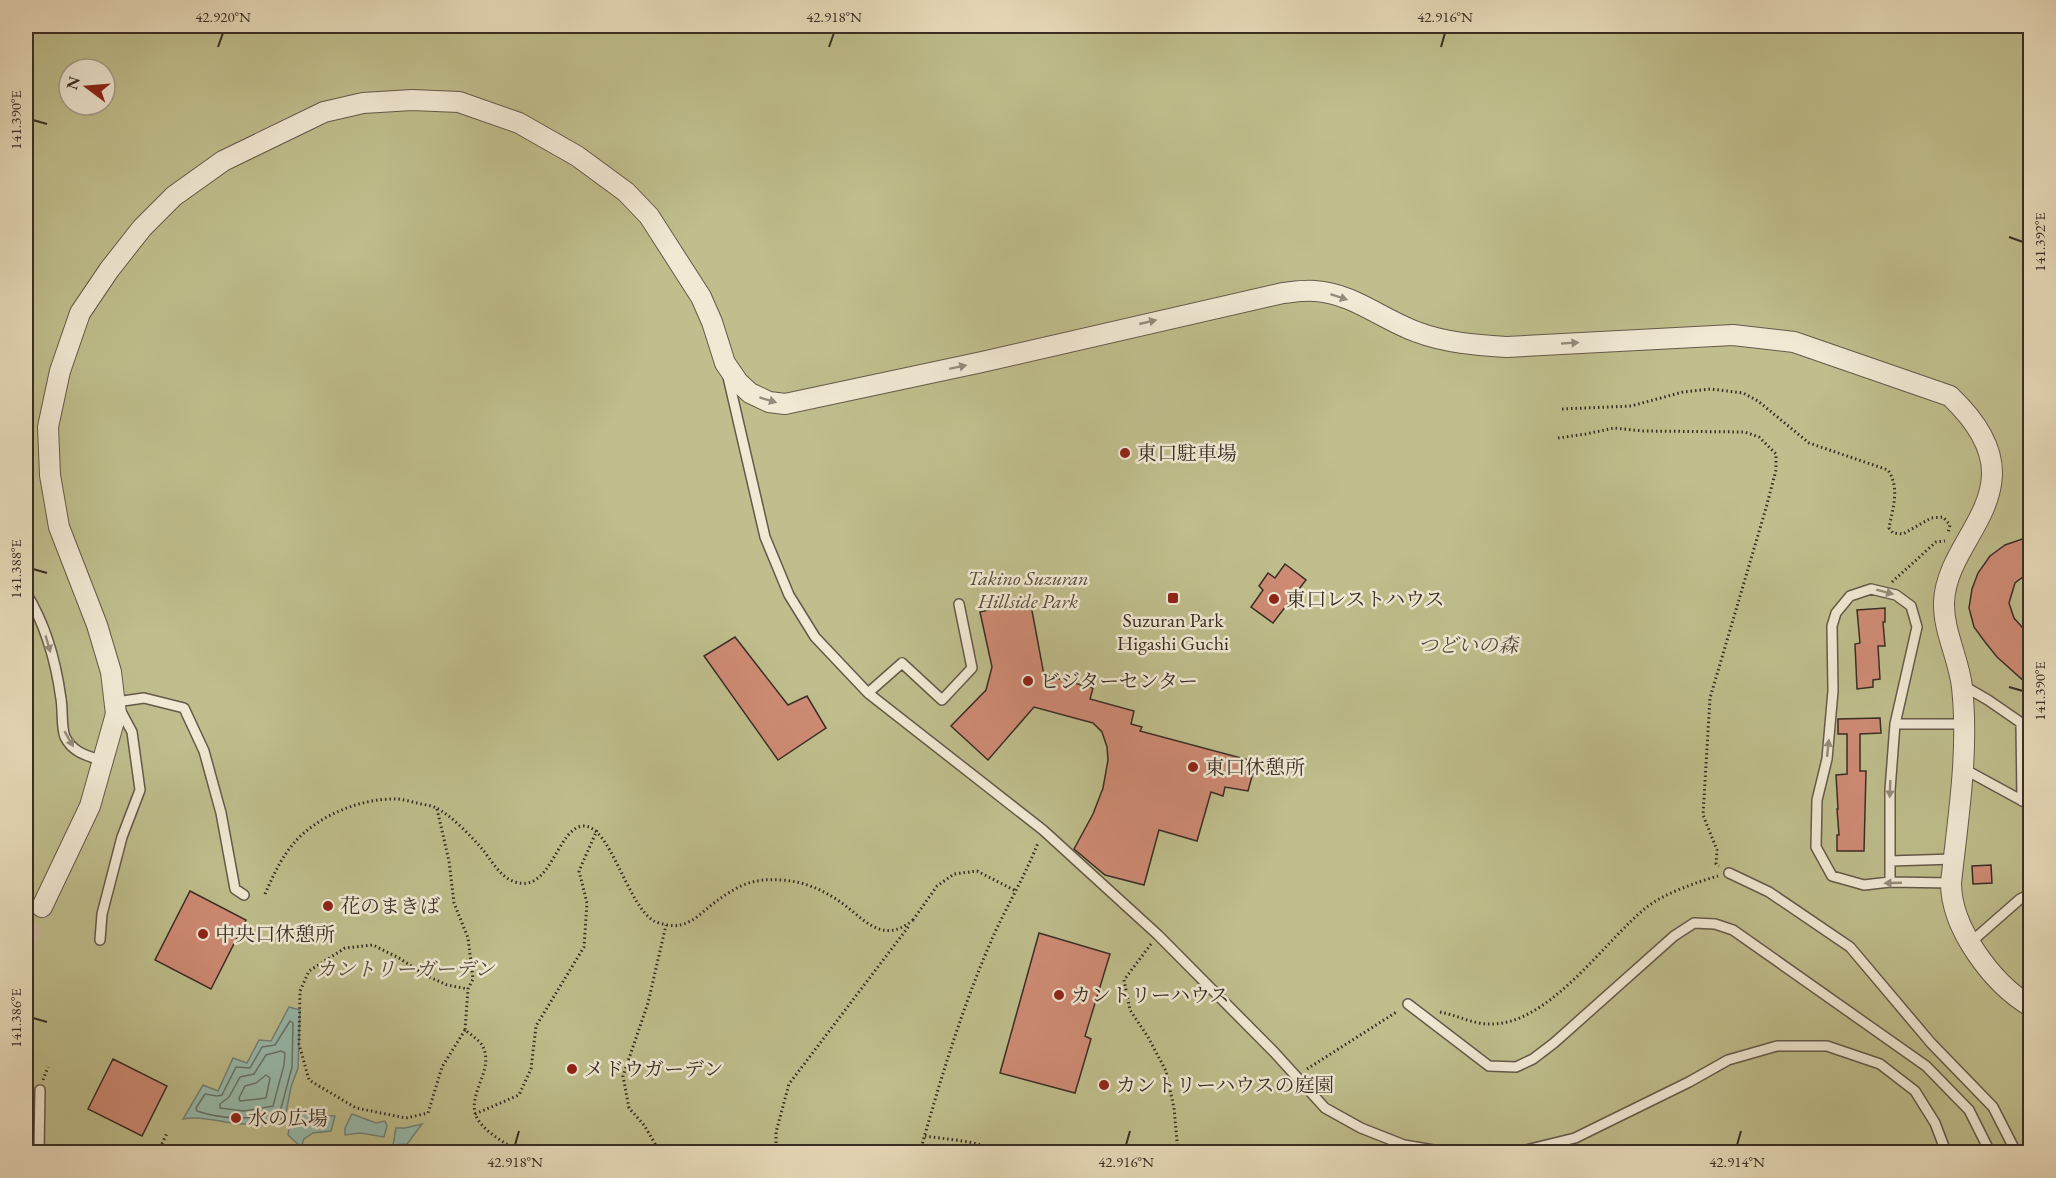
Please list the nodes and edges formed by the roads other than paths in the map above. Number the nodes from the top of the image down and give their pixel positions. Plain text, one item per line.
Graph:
1 (724, 363) junction
2 (26, 593) edge
3 (959, 604) dead end
4 (1962, 685) junction
5 (868, 693) junction
6 (116, 702) junction
7 (1894, 724) junction
8 (1964, 724) junction
9 (2021, 724) junction
10 (2031, 729) edge
11 (104, 760) junction
12 (1964, 769) junction
13 (2026, 803) edge
14 (1954, 859) junction
15 (1890, 861) junction
16 (1730, 873) road end
17 (1890, 882) junction
18 (1951, 883) junction
19 (2031, 894) edge
20 (244, 895) dead end
21 (42, 908) tunnel mouth
22 (100, 940) dead end
23 (1971, 942) junction
24 (1408, 1004) road end
25 (2031, 1006) edge
26 (40, 1090) dead end
27 (39, 1152) edge
28 (1445, 1152) edge
29 (1518, 1152) edge
30 (1946, 1152) edge
31 (1990, 1152) edge
32 (2016, 1152) edge

1 -> 4 street
1 - 5 lane
1 - 6 street
2 -> 11 lane
3 - 5 lane
4 - 8 street
4 - 9 lane
5 - 28 lane
6 - 11 street
6 - 20 lane
6 - 22 lane
7 - 8 lane
7 -> 15 lane
17 -> 7 lane
8 - 12 street
9 - 10 lane
9 - 13 lane
11 - 21 street
12 - 13 lane
12 - 14 street
14 - 15 lane
14 - 18 street
15 - 17 lane
16 - 32 lane
18 -> 17 lane
18 - 23 street
19 - 23 lane
23 - 25 street
24 - 31 lane
26 - 27 lane
29 - 30 lane

